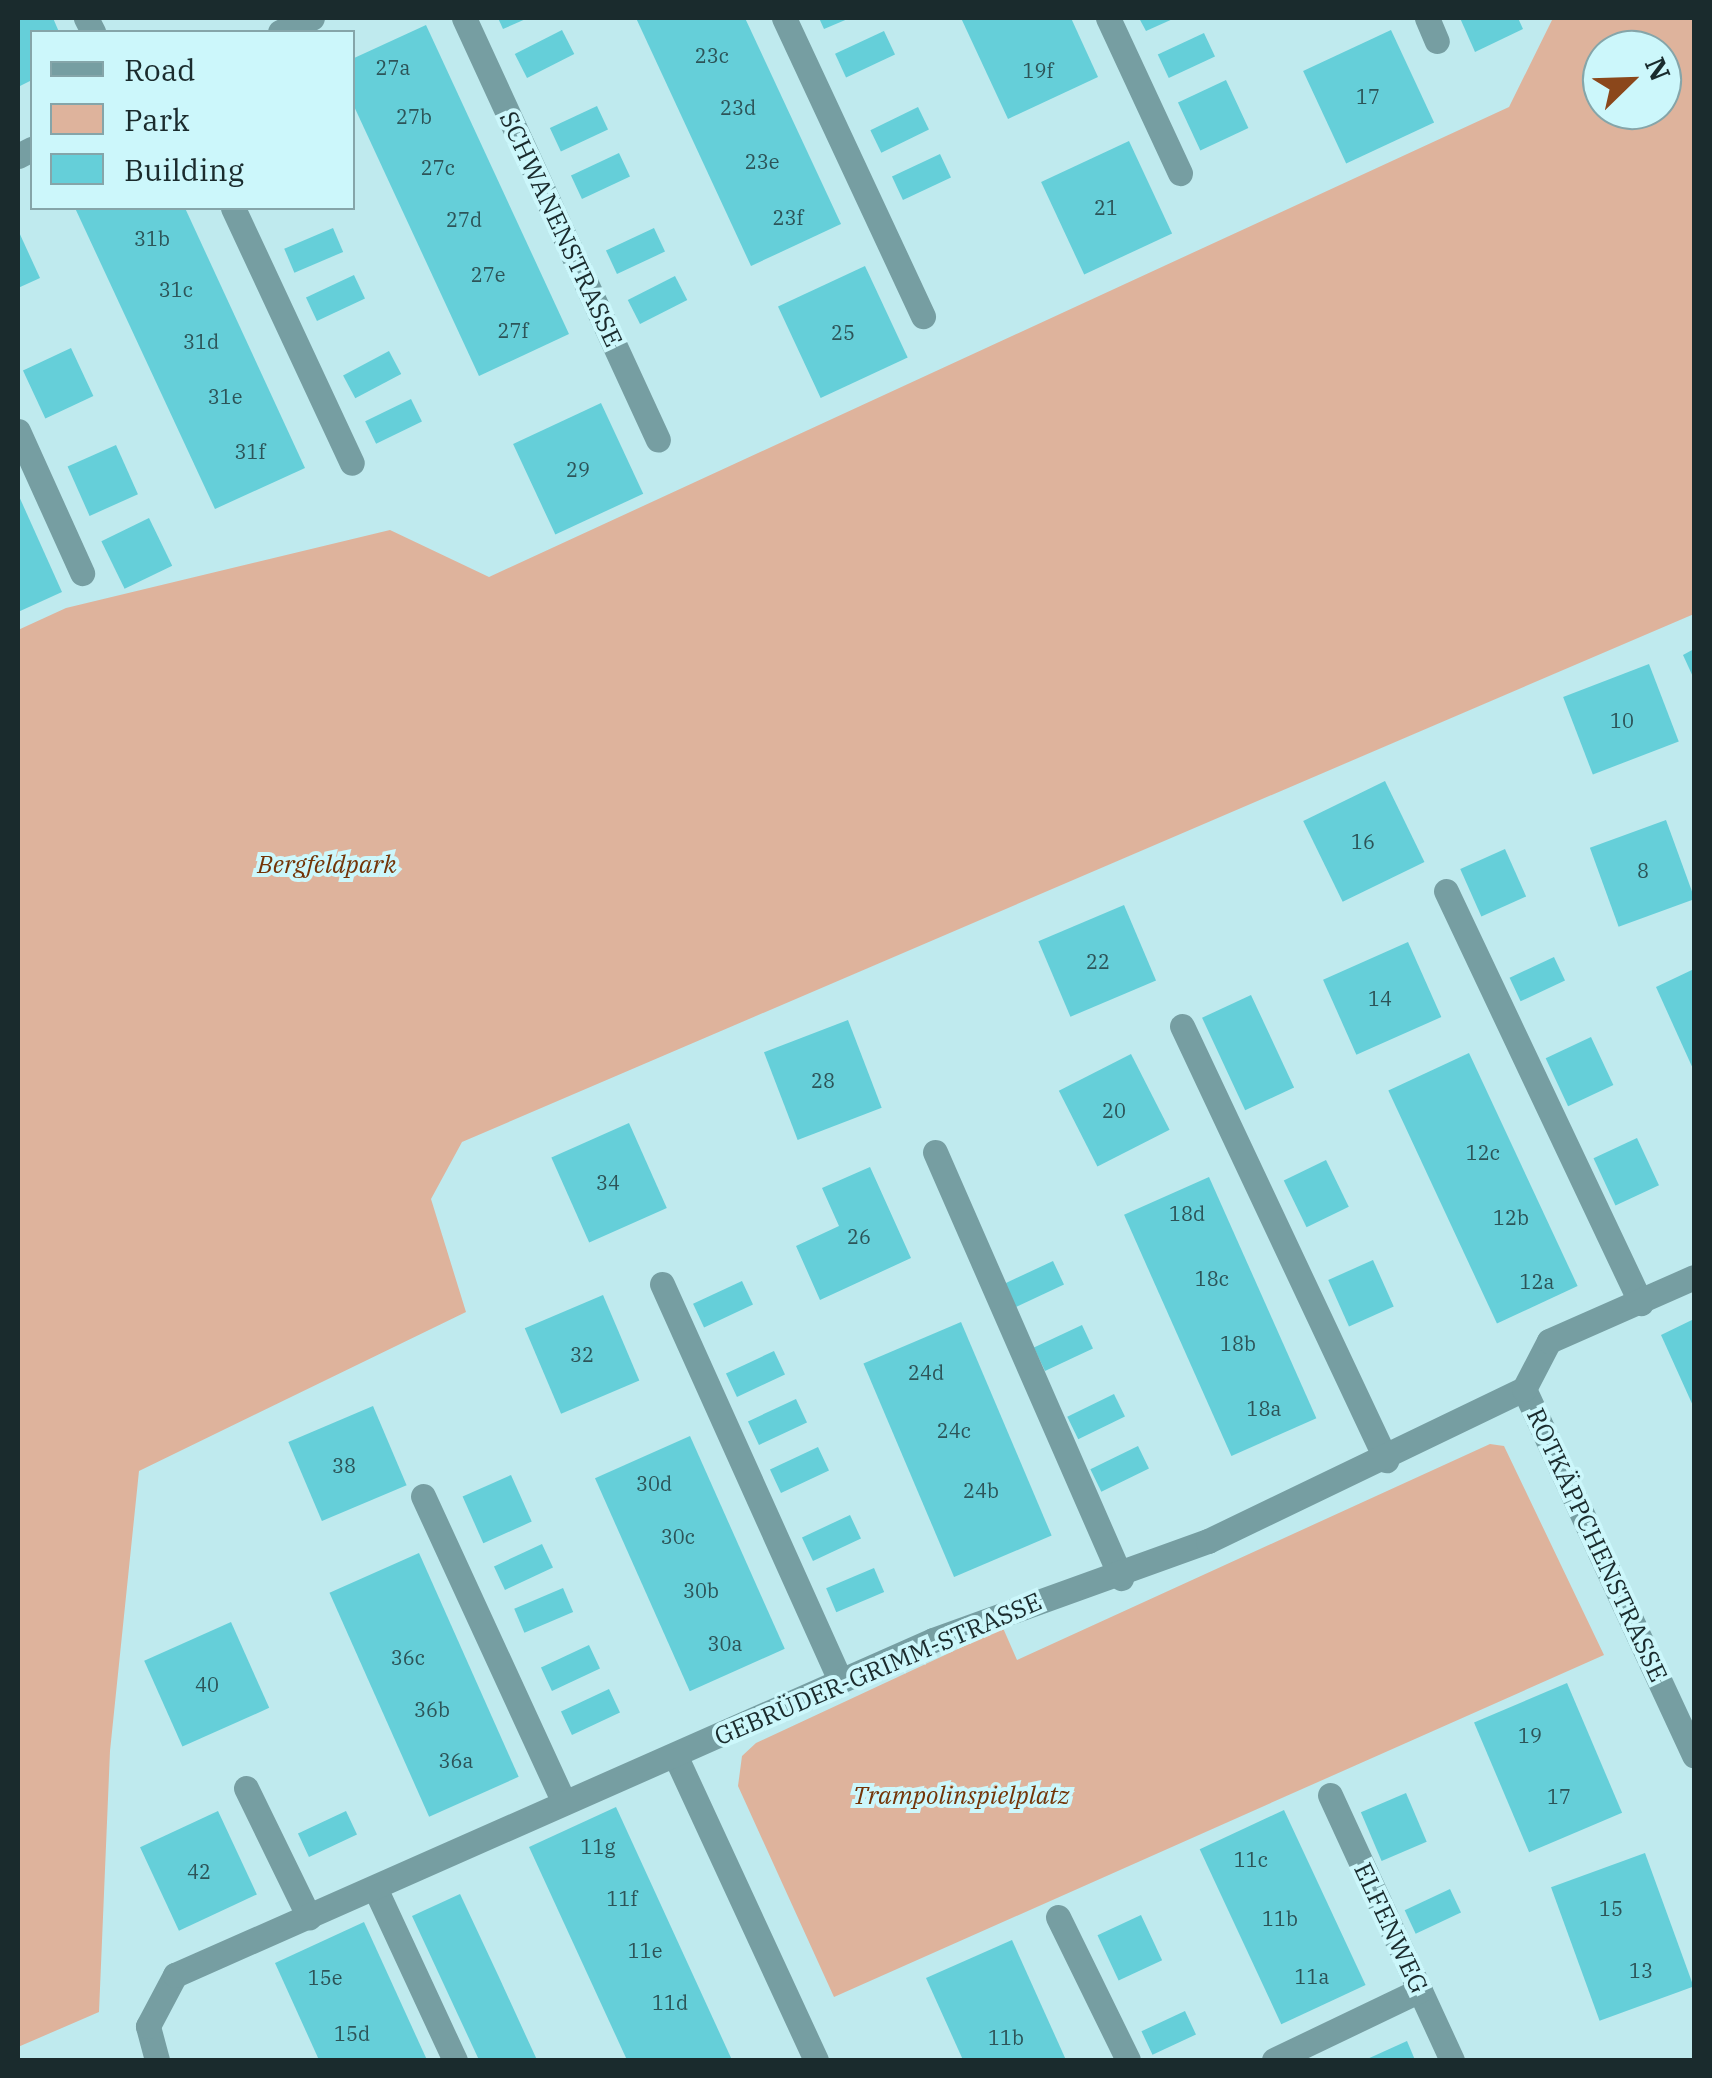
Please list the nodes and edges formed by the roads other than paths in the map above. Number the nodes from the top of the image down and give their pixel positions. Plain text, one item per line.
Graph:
1 (312, 18) edge
2 (464, 18) edge
3 (784, 18) edge
4 (1108, 18) edge
5 (285, 30) edge
6 (1180, 173) dead end
7 (235, 210) edge
8 (924, 316) dead end
9 (18, 432) edge
10 (658, 440) dead end
11 (352, 463) dead end
12 (82, 573) dead end
13 (1446, 891) dead end
14 (1182, 1026) dead end
15 (935, 1152) dead end
16 (1694, 1278) edge
17 (662, 1284) dead end
18 (1641, 1303) junction
19 (1524, 1389) junction
20 (1386, 1460) junction
21 (422, 1496) dead end
22 (1120, 1578) junction
23 (840, 1680) junction
24 (675, 1754) junction
25 (1694, 1755) edge
26 (246, 1788) dead end
27 (1330, 1795) dead end
28 (563, 1801) junction
29 (375, 1888) junction
30 (308, 1917) junction
31 (1058, 1917) dead end
32 (1420, 1990) junction
33 (158, 2060) edge
34 (455, 2060) edge
35 (816, 2060) edge
36 (1128, 2060) edge
37 (1274, 2060) edge
38 (1452, 2060) edge

1 - 5 street
2 - 10 street, SCHWANENSTRASSE
3 - 8 street
4 - 6 street
7 - 11 street
9 - 12 street
13 - 18 street
14 - 20 street
15 - 22 street
16 - 18 street
17 - 23 street
18 - 19 street
19 - 20 street, GEBRÜDER-GRIMM-STRASSE
19 - 25 street, ROTKÄPPCHENSTRASSE
20 - 22 street, GEBRÜDER-GRIMM-STRASSE
21 - 28 street
22 - 23 street, GEBRÜDER-GRIMM-STRASSE
23 - 24 street, GEBRÜDER-GRIMM-STRASSE
24 - 28 street, GEBRÜDER-GRIMM-STRASSE
24 - 35 street
26 - 30 street
27 - 32 street, ELFENWEG
28 - 29 street, GEBRÜDER-GRIMM-STRASSE
29 - 30 street, GEBRÜDER-GRIMM-STRASSE
29 - 34 street
30 - 33 street, GEBRÜDER-GRIMM-STRASSE
31 - 36 street
32 - 37 street
32 - 38 street, ELFENWEG

